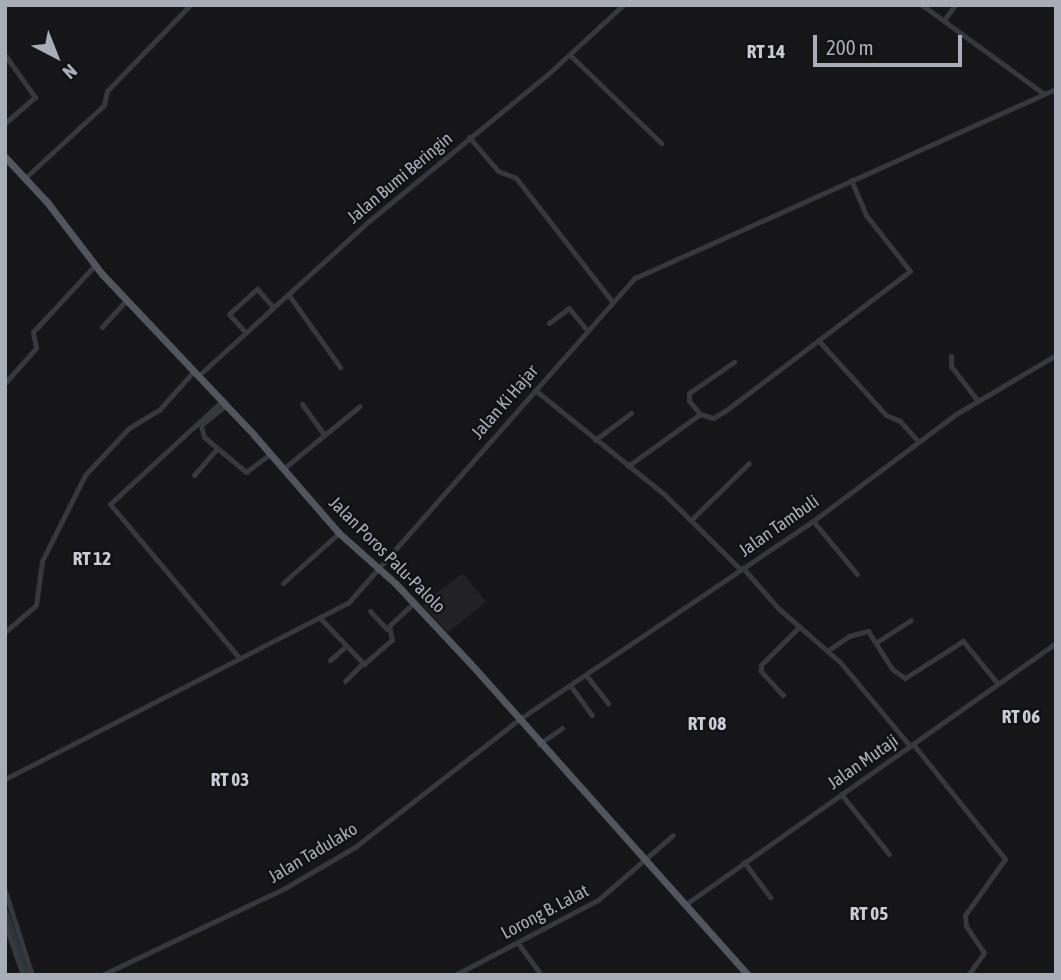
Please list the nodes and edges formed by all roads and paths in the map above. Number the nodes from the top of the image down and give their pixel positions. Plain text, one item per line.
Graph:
1 (190, 5) edge
2 (922, 5) edge
3 (955, 5) edge
4 (620, 6) edge
5 (944, 20) junction
6 (5, 55) edge
7 (570, 55) junction
8 (1056, 89) edge
9 (1044, 94) junction
10 (5, 123) edge
11 (469, 137) junction
12 (661, 143) dead end
13 (5, 157) edge
14 (25, 178) junction
15 (851, 180) junction
16 (95, 265) junction
17 (288, 294) junction
18 (126, 300) junction
19 (611, 300) junction
20 (274, 307) junction
21 (549, 323) dead end
22 (102, 327) dead end
23 (586, 329) junction
24 (246, 333) junction
25 (818, 340) junction
26 (1056, 355) edge
27 (951, 356) dead end
28 (734, 362) dead end
29 (340, 367) dead end
30 (195, 374) junction
31 (5, 383) edge
32 (535, 390) junction
33 (978, 401) junction
34 (224, 403) junction
35 (302, 404) dead end
36 (360, 406) dead end
37 (631, 413) dead end
38 (700, 414) junction
39 (324, 434) junction
40 (595, 440) junction
41 (918, 441) junction
42 (216, 450) junction
43 (270, 454) junction
44 (750, 463) dead end
45 (628, 466) junction
46 (283, 469) junction
47 (194, 475) dead end
48 (691, 520) junction
49 (813, 521) junction
50 (339, 533) junction
51 (742, 569) junction
52 (379, 571) junction
53 (857, 574) dead end
54 (283, 583) dead end
55 (414, 603) junction
56 (370, 611) dead end
57 (320, 618) junction
58 (911, 620) dead end
59 (799, 627) junction
60 (387, 629) junction
61 (5, 632) edge
62 (877, 642) junction
63 (1056, 643) edge
64 (345, 647) junction
65 (827, 651) junction
66 (239, 658) junction
67 (330, 660) dead end
68 (362, 664) junction
69 (586, 675) junction
70 (345, 681) dead end
71 (998, 684) junction
72 (570, 685) junction
73 (783, 695) dead end
74 (608, 704) dead end
75 (592, 715) dead end
76 (518, 720) junction
77 (562, 728) dead end
78 (539, 744) junction
79 (911, 745) junction
80 (5, 779) edge
81 (841, 794) junction
82 (673, 835) dead end
83 (889, 854) dead end
84 (645, 859) junction
85 (744, 862) junction
86 (5, 891) edge
87 (770, 897) dead end
88 (686, 904) junction
89 (5, 924) edge
90 (518, 943) junction
91 (23, 975) edge
92 (32, 975) edge
93 (102, 975) edge
94 (455, 975) edge
95 (541, 975) edge
96 (748, 975) edge
97 (968, 975) edge

1 - 14 street
2 - 5 street
3 - 5 street
4 - 7 street, Jalan Bumi Beringin
5 - 9 street
6 - 10 street
7 - 11 street, Jalan Bumi Beringin
7 - 12 street
8 - 9 street, Jalan Ki Hajar
9 - 15 street, Jalan Ki Hajar
11 - 17 street, Jalan Bumi Beringin
11 - 19 street
13 - 14 main road, Jalan Poros Palu-Palolo
14 - 16 main road, Jalan Poros Palu-Palolo
15 - 19 street, Jalan Ki Hajar
15 - 25 street
16 - 18 main road, Jalan Poros Palu-Palolo
16 - 31 street
17 - 20 street, Jalan Bumi Beringin
17 - 29 street
18 - 22 street
18 - 30 main road, Jalan Poros Palu-Palolo
19 - 23 street, Jalan Ki Hajar
20 - 24 street, Jalan Bumi Beringin
20 - 24 street
21 - 23 street
23 - 32 street, Jalan Ki Hajar
24 - 30 street, Jalan Bumi Beringin
25 - 38 street
25 - 41 street
26 - 33 street, Jalan Tambuli
27 - 33 street
28 - 38 street
30 - 34 main road, Jalan Poros Palu-Palolo
30 - 61 street, Jalan Bumi Beringin
32 - 40 street
32 - 52 street, Jalan Ki Hajar
33 - 41 street, Jalan Tambuli
34 - 42 street
34 - 43 main road, Jalan Poros Palu-Palolo
34 - 66 street
35 - 39 street
36 - 39 street
37 - 40 street
38 - 45 street
39 - 46 street
40 - 45 street
41 - 49 street, Jalan Tambuli
42 - 43 street
42 - 47 street
43 - 46 main road, Jalan Poros Palu-Palolo
44 - 48 street
45 - 48 street
46 - 50 main road, Jalan Poros Palu-Palolo
48 - 51 street
49 - 51 street, Jalan Tambuli
49 - 53 street
50 - 52 main road, Jalan Poros Palu-Palolo
50 - 54 street
51 - 59 street
51 - 69 street, Jalan Tambuli
52 - 55 main road, Jalan Poros Palu-Palolo
52 - 57 street, Jalan Ki Hajar
55 - 60 street
55 - 76 main road, Jalan Poros Palu-Palolo
56 - 60 street
57 - 64 street
57 - 66 street, Jalan Ki Hajar
58 - 62 street
59 - 65 street
59 - 73 street
60 - 68 street
62 - 65 street
62 - 71 street
63 - 71 street, Jalan Mutaji
64 - 67 street
64 - 68 street
65 - 79 street
66 - 80 street, Jalan Ki Hajar
68 - 70 street
69 - 72 street, Jalan Tambuli
69 - 74 street
71 - 79 street, Jalan Mutaji
72 - 75 street
72 - 76 street, Jalan Tambuli
76 - 78 main road, Jalan Poros Palu-Palolo
76 - 93 street, Jalan Tadulako
77 - 78 street
78 - 84 main road, Jalan Poros Palu-Palolo
79 - 81 street, Jalan Mutaji
79 - 97 street
81 - 83 street
81 - 85 street, Jalan Mutaji
82 - 84 street, Lorong B. Lalat
84 - 88 main road, Jalan Poros Palu-Palolo
84 - 90 street, Lorong B. Lalat
85 - 87 street
85 - 88 street, Jalan Mutaji
86 - 92 street
88 - 96 main road, Jalan Poros Palu-Palolo
89 - 91 street
90 - 94 street, Lorong B. Lalat
90 - 95 street

